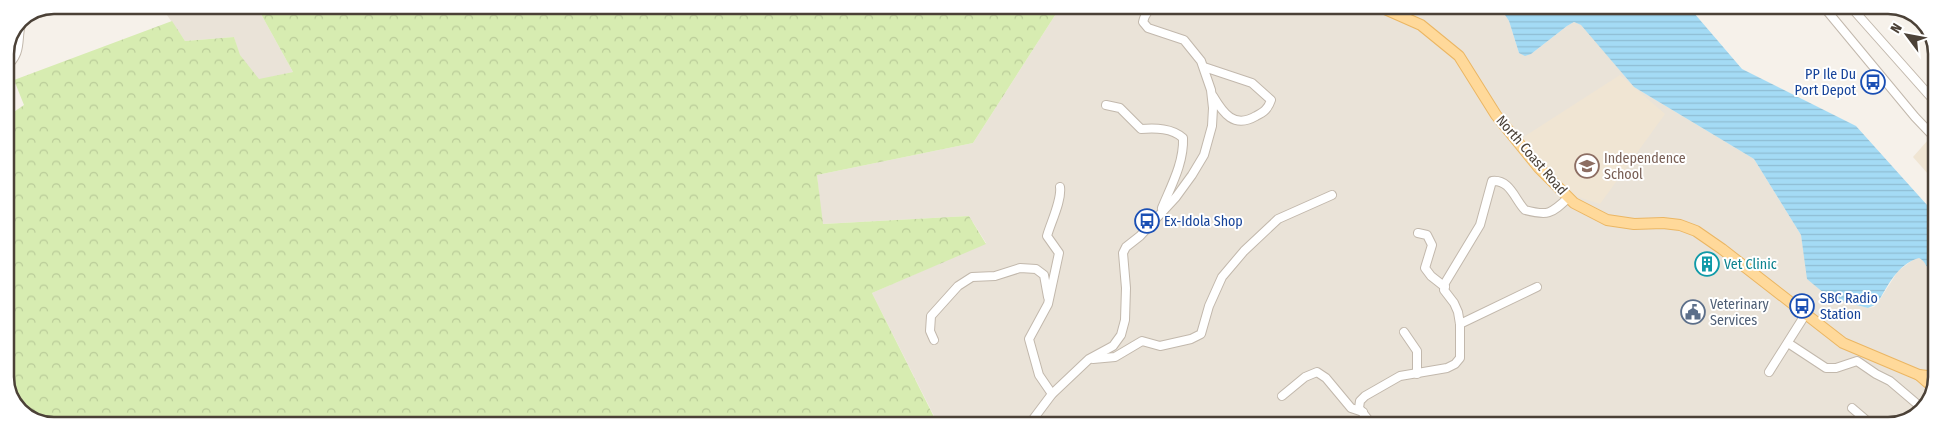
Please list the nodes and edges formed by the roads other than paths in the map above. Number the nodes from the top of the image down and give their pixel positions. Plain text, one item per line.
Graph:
1 (1146, 14) edge
2 (1397, 14) edge
3 (1829, 14) edge
4 (1857, 14) edge
5 (20, 34) edge
6 (14, 57) edge
7 (1204, 67) junction
8 (1212, 94) junction
9 (1928, 95) edge
10 (1106, 105) dead end
11 (1928, 131) edge
12 (1060, 187) dead end
13 (1332, 195) dead end
14 (1568, 198) junction
15 (1160, 212) junction
16 (1418, 233) dead end
17 (1445, 287) junction
18 (1537, 287) dead end
19 (1048, 304) junction
20 (1805, 316) junction
21 (1460, 324) junction
22 (1404, 332) dead end
23 (934, 340) dead end
24 (1788, 343) junction
25 (1088, 359) junction
26 (1769, 372) dead end
27 (1416, 374) junction
28 (1919, 375) junction
29 (1928, 376) edge
30 (1927, 382) edge
31 (1052, 394) junction
32 (1282, 396) dead end
33 (1917, 404) edge
34 (1852, 408) dead end
35 (1363, 412) junction
36 (1035, 417) edge
37 (1367, 417) edge
38 (1862, 417) edge

1 - 7 street
2 - 14 main road, North Coast Road
3 - 11 street
4 - 9 street
5 - 6 street
7 - 8 street
7 - 8 street
8 - 15 street
10 - 15 street
12 - 19 street
13 - 25 street
14 - 17 street
14 - 20 main road, North Coast Road
15 - 25 street
16 - 17 street
17 - 21 street
18 - 21 street
19 - 23 street
19 - 31 street
20 - 24 street
20 - 28 main road, North Coast Road
21 - 27 street
22 - 27 street
24 - 26 street
24 - 33 street
25 - 31 street
27 - 35 street
28 - 29 main road
28 - 30 main road
31 - 36 street
32 - 35 street
34 - 38 street
35 - 37 street

